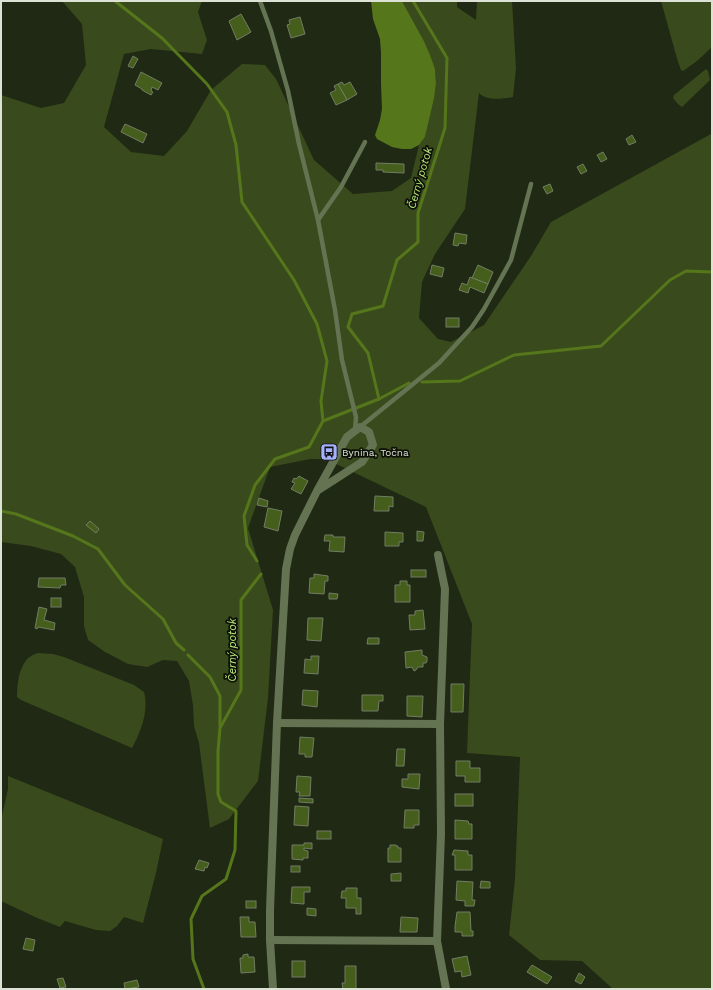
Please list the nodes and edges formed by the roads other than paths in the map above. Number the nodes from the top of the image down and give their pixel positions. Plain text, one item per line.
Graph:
1 (260, 1) edge
2 (364, 142) dead end
3 (531, 184) dead end
4 (318, 220) junction
5 (357, 429) junction
6 (317, 491) junction
7 (438, 554) dead end
8 (277, 723) junction
9 (440, 724) junction
10 (270, 940) junction
11 (437, 941) junction
12 (273, 989) edge
13 (446, 989) edge

1 - 4 lane
2 - 4 lane
3 - 5 lane
4 - 5 lane
5 - 6 street
5 - 6 street
6 - 8 street
7 - 9 street
8 - 9 street
8 - 10 street
9 - 11 street
10 - 11 street
10 - 12 street
11 - 13 street

